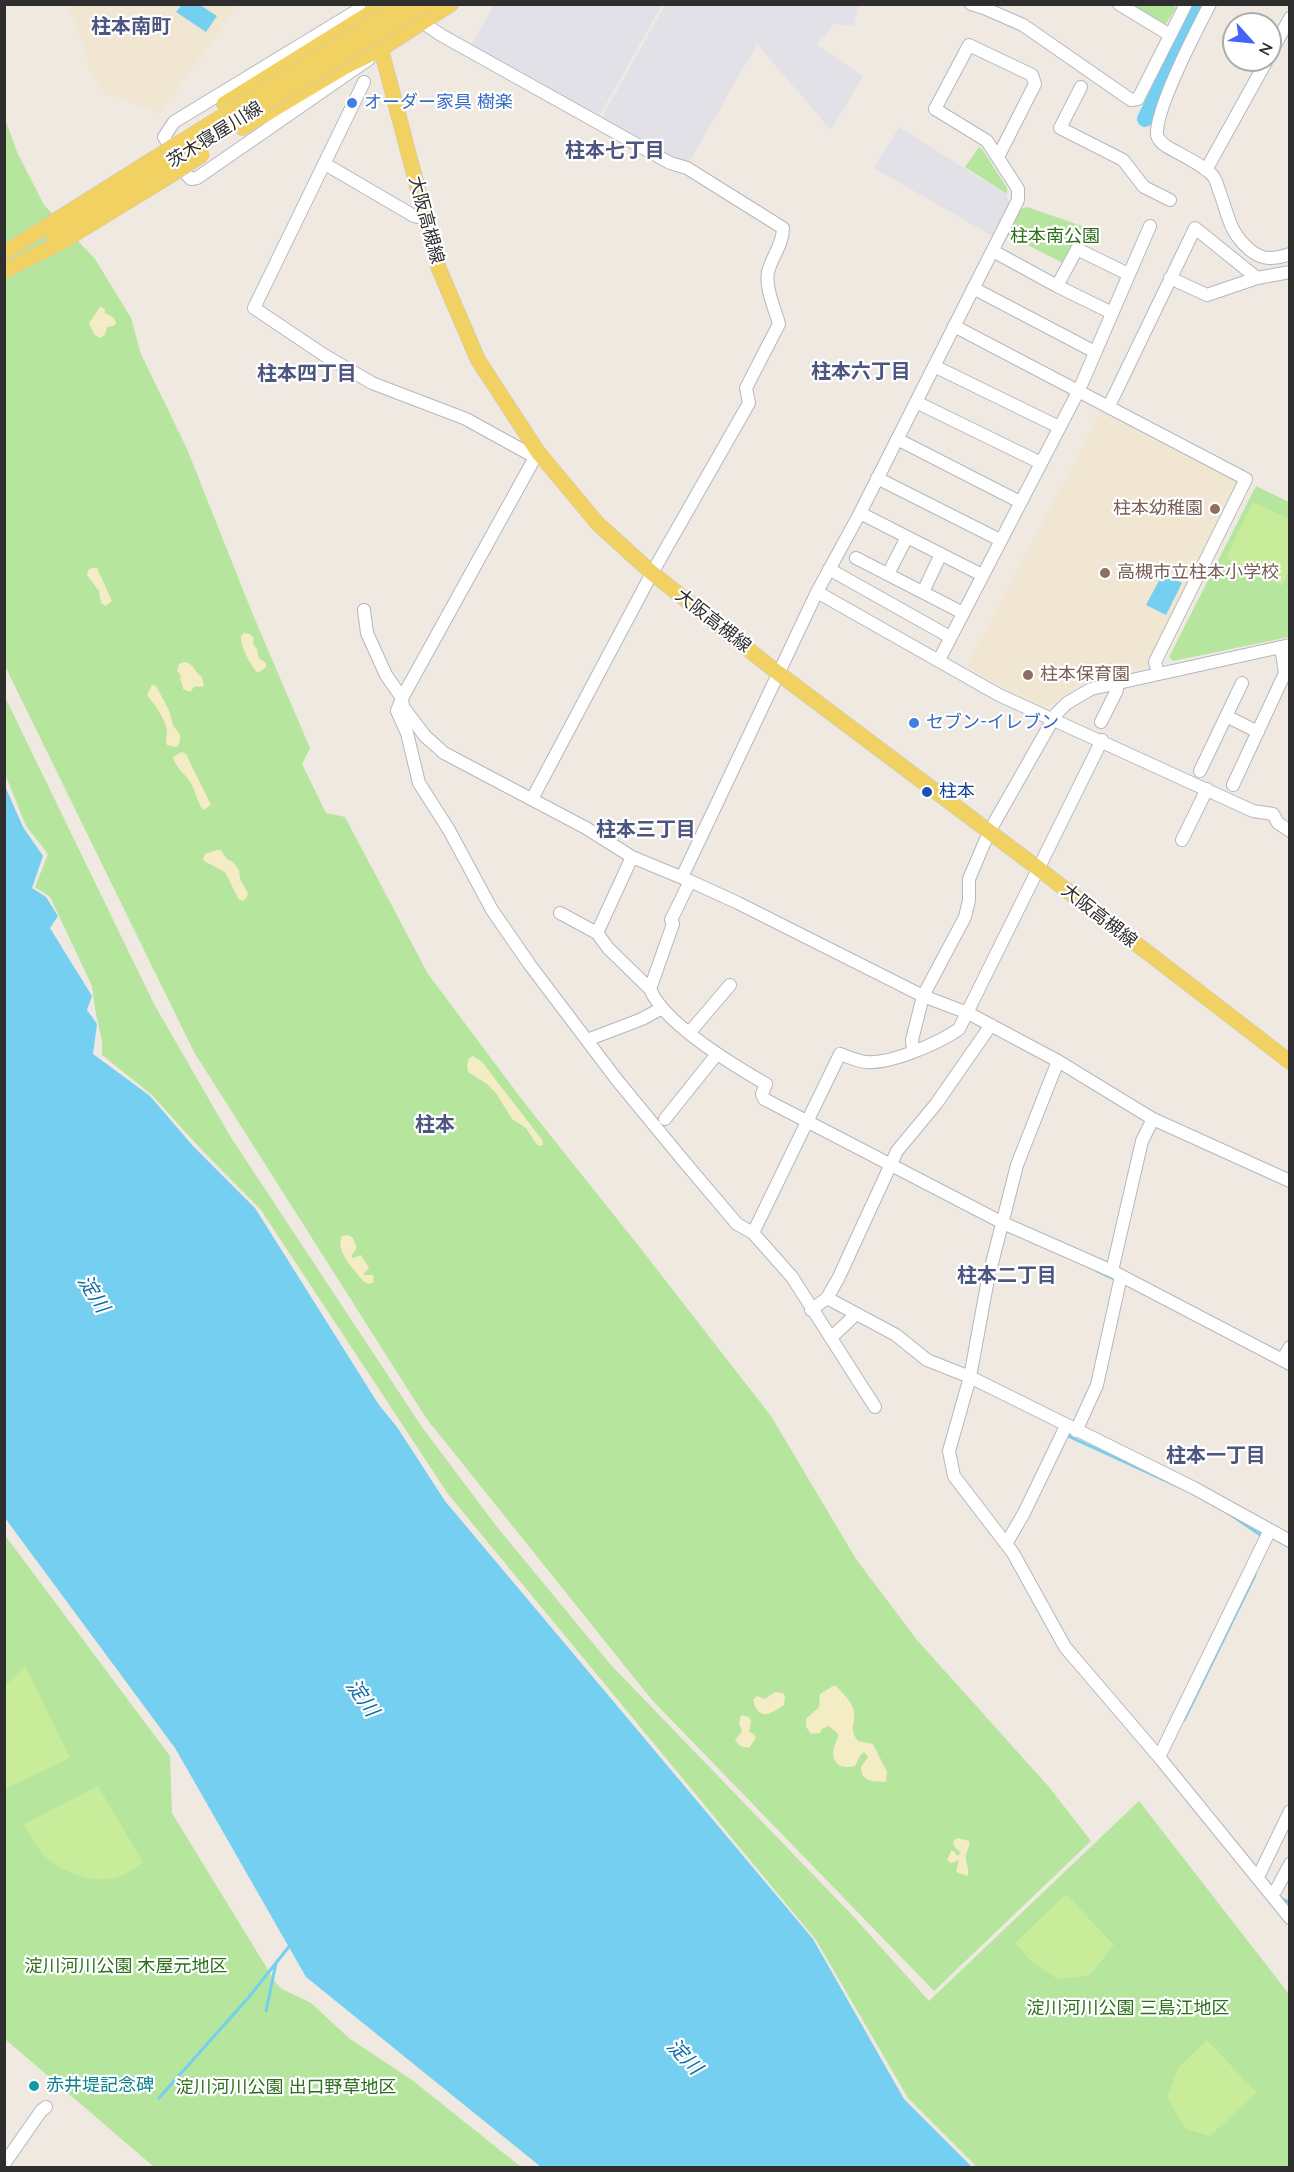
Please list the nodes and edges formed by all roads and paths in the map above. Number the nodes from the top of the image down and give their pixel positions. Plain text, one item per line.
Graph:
1 (404, 4) edge
2 (426, 4) edge
3 (451, 4) edge
4 (971, 4) edge
5 (1119, 4) edge
6 (1186, 4) edge
7 (1210, 4) edge
8 (377, 7) edge
9 (1290, 18) edge
10 (422, 22) junction
11 (1282, 32) edge
12 (1170, 36) junction
13 (381, 49) junction
14 (1260, 72) edge
15 (364, 82) dead end
16 (1081, 87) dead end
17 (998, 157) junction
18 (325, 164) junction
19 (154, 166) junction
20 (1206, 170) junction
21 (101, 199) junction
22 (1170, 200) dead end
23 (426, 219) junction
24 (1150, 226) dead end
25 (4, 247) edge
26 (993, 251) junction
27 (4, 253) edge
28 (1290, 254) edge
29 (4, 266) edge
30 (4, 271) edge
31 (1290, 272) edge
32 (1128, 274) junction
33 (1170, 278) junction
34 (1257, 278) junction
35 (1058, 286) junction
36 (973, 288) junction
37 (1112, 313) junction
38 (954, 326) junction
39 (1095, 352) junction
40 (934, 366) junction
41 (1079, 390) junction
42 (916, 402) junction
43 (1109, 406) junction
44 (1059, 427) junction
45 (897, 439) junction
46 (537, 454) junction
47 (1041, 463) junction
48 (878, 478) junction
49 (1020, 502) junction
50 (860, 513) junction
51 (907, 537) junction
52 (1000, 540) junction
53 (941, 554) junction
54 (856, 558) dead end
55 (829, 569) junction
56 (652, 573) junction
57 (888, 574) junction
58 (982, 575) junction
59 (817, 592) junction
60 (923, 592) junction
61 (364, 610) dead end
62 (963, 613) junction
63 (950, 637) junction
64 (1285, 646) edge
65 (939, 660) junction
66 (778, 673) junction
67 (1158, 673) junction
68 (1117, 682) junction
69 (1242, 683) dead end
70 (402, 698) junction
71 (1226, 716) junction
72 (1052, 718) junction
73 (1101, 722) dead end
74 (1258, 732) junction
75 (1102, 740) junction
76 (1200, 771) dead end
77 (1233, 785) dead end
78 (1207, 789) junction
79 (532, 799) junction
80 (1290, 831) edge
81 (988, 832) junction
82 (1182, 840) dead end
83 (632, 856) junction
84 (1039, 869) junction
85 (686, 879) junction
86 (560, 913) dead end
87 (597, 933) junction
88 (730, 985) dead end
89 (650, 989) junction
90 (923, 996) junction
91 (663, 1008) junction
92 (968, 1013) junction
93 (991, 1025) junction
94 (690, 1032) junction
95 (587, 1040) junction
96 (913, 1051) junction
97 (717, 1054) junction
98 (1058, 1061) junction
99 (1290, 1062) edge
100 (665, 1119) dead end
101 (1153, 1119) junction
102 (806, 1121) junction
103 (890, 1164) junction
104 (1290, 1181) edge
105 (1003, 1222) junction
106 (753, 1233) junction
107 (1116, 1274) junction
108 (827, 1298) junction
109 (811, 1310) junction
110 (856, 1314) junction
111 (832, 1337) junction
112 (1290, 1347) edge
113 (1286, 1362) edge
114 (970, 1377) junction
115 (875, 1407) dead end
116 (1071, 1429) junction
117 (1270, 1530) junction
118 (1290, 1541) edge
119 (1006, 1544) junction
120 (1159, 1757) junction
121 (1290, 1810) edge
122 (1285, 1833) edge
123 (1290, 1864) edge
124 (1258, 1877) junction
125 (1276, 1890) dead end
126 (1290, 1918) edge
127 (46, 2107) dead end
128 (4, 2164) edge

1 - 19 main road, 茨木寝屋川線, bridge
2 - 19 main road, 茨木寝屋川線, bridge
3 - 10 main road
4 - 12 street
5 - 12 street
6 - 12 street
7 - 20 street
8 - 13 main road, 大阪高槻線
8 - 13 street
8 - 19 main road
9 - 11 street
10 - 13 main road
10 - 56 street
13 - 19 main road, bridge
13 - 23 main road, 大阪高槻線
14 - 20 street
15 - 18 street
16 - 22 street
17 - 17 street
17 - 26 street
18 - 23 street
18 - 46 street
19 - 21 main road
19 - 21 main road
20 - 28 street
21 - 25 main road
21 - 27 main road
21 - 29 main road
21 - 30 main road
23 - 46 main road, 大阪高槻線
24 - 32 street
26 - 35 street
26 - 36 street
31 - 34 street
32 - 35 street
32 - 37 street
33 - 34 street
33 - 34 street
33 - 43 street
35 - 37 street
36 - 38 street
36 - 39 street
37 - 39 street
38 - 40 street
38 - 41 street
39 - 41 street
40 - 42 street
40 - 44 street
41 - 43 street
41 - 44 street
42 - 45 street
42 - 47 street
43 - 67 street
44 - 47 street
45 - 48 street
45 - 49 street
46 - 56 main road, 大阪高槻線
46 - 70 street
47 - 49 street
48 - 50 street
48 - 52 street
49 - 52 street
50 - 51 street
50 - 55 street
51 - 53 street
51 - 57 street
52 - 58 street
53 - 58 street
53 - 60 street
54 - 57 street
55 - 59 street
55 - 63 street
56 - 66 main road, 大阪高槻線
56 - 79 street
57 - 60 street
58 - 62 street
59 - 65 street
59 - 66 street
60 - 62 street
61 - 70 street
62 - 63 street
63 - 65 street
64 - 67 street
64 - 74 street
65 - 72 street
66 - 81 main road, 大阪高槻線
66 - 85 street
67 - 68 street
68 - 72 street
68 - 73 street
69 - 71 street
70 - 79 street
70 - 95 street
71 - 74 street
71 - 76 street
72 - 75 street
72 - 81 street
74 - 77 street
75 - 78 street
75 - 84 street
78 - 80 street
78 - 82 street
79 - 83 street
81 - 84 main road, 大阪高槻線
81 - 90 street
83 - 85 street
83 - 87 street
84 - 92 street
84 - 99 main road, 大阪高槻線
85 - 89 street
85 - 90 street
86 - 87 street
87 - 89 street
88 - 94 street
89 - 91 street
90 - 92 street
90 - 96 street
91 - 94 street
91 - 95 street
92 - 93 street
92 - 96 street
93 - 98 street
93 - 103 street
94 - 97 street
95 - 106 street
96 - 102 street
97 - 100 street
97 - 102 street
98 - 101 street
98 - 105 street
101 - 104 street
101 - 107 street
102 - 103 street
102 - 106 street
103 - 105 street
103 - 108 street
105 - 107 street
105 - 114 street
106 - 109 street
107 - 113 street
107 - 116 street
108 - 109 street
108 - 110 street
109 - 111 street
110 - 111 street
110 - 114 street
111 - 115 street
112 - 113 street
114 - 116 street
114 - 119 street
116 - 117 street
116 - 119 street
117 - 118 street
117 - 120 street
119 - 120 street
120 - 124 street
121 - 122 street
122 - 124 street
123 - 125 street
124 - 126 street
127 - 128 street

